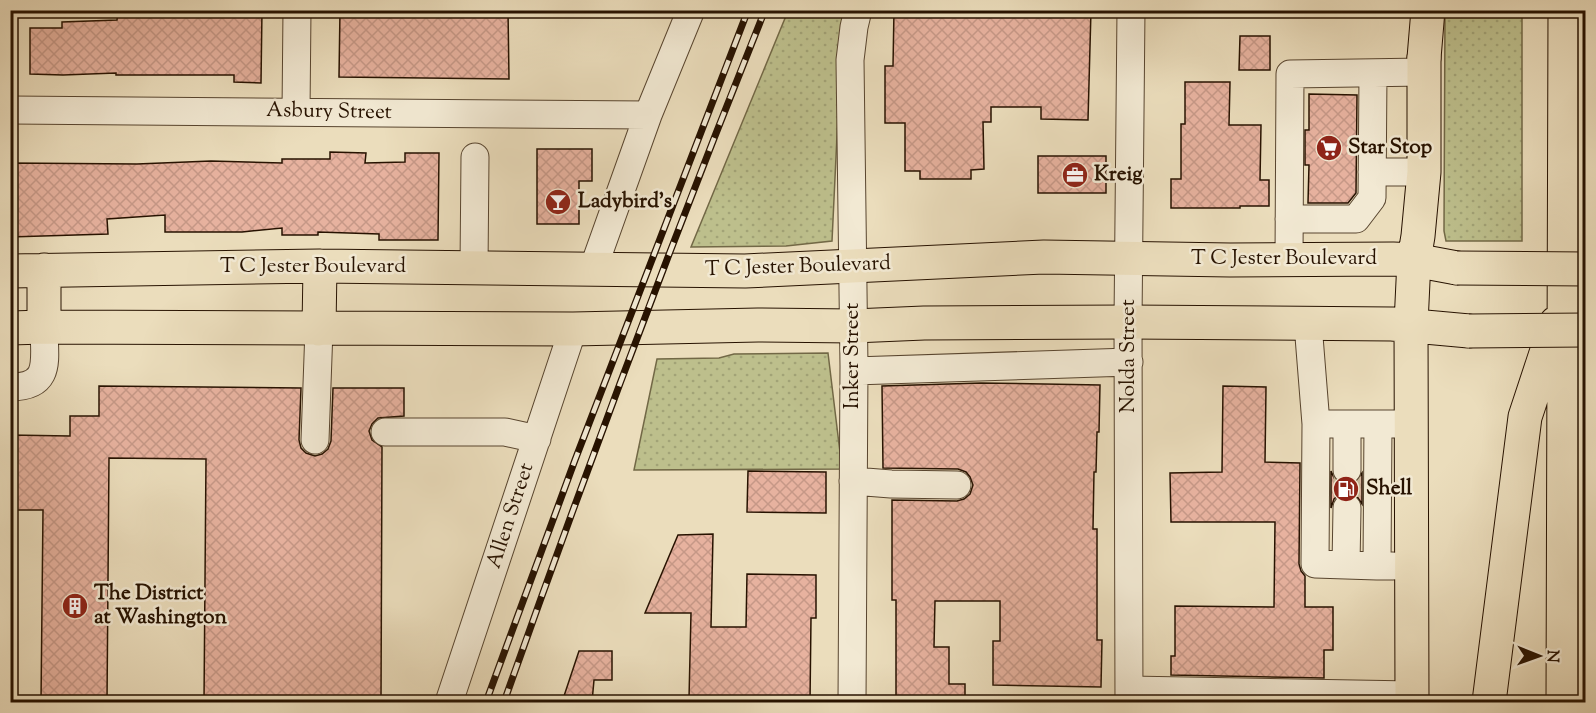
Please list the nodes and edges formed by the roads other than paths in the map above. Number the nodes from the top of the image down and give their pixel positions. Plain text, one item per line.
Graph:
1 (297, 10) edge
2 (690, 10) edge
3 (858, 10) edge
4 (1131, 10) edge
5 (1423, 10) edge
6 (1428, 10) edge
7 (1565, 10) edge
8 (1424, 65) junction
9 (1373, 74) junction
10 (10, 110) edge
11 (296, 112) junction
12 (648, 115) junction
13 (475, 157) dead end
14 (1372, 172) junction
15 (1424, 172) junction
16 (1289, 219) junction
17 (1129, 258) junction
18 (1289, 260) junction
19 (1414, 260) junction
20 (320, 266) junction
21 (852, 266) junction
22 (474, 268) junction
23 (593, 269) junction
24 (44, 270) junction
25 (10, 271) edge
26 (1575, 281) edge
27 (1128, 322) junction
28 (1308, 324) junction
29 (1411, 324) junction
30 (853, 326) junction
31 (44, 327) junction
32 (10, 328) edge
33 (319, 329) junction
34 (573, 329) junction
35 (1586, 330) edge
36 (1129, 362) junction
37 (854, 371) junction
38 (10, 387) edge
39 (1316, 424) junction
40 (1347, 424) junction
41 (1378, 424) junction
42 (1411, 424) junction
43 (385, 432) dead end
44 (537, 439) junction
45 (315, 440) dead end
46 (1347, 470) tunnel mouth
47 (853, 481) junction
48 (957, 485) dead end
49 (1347, 508) tunnel mouth
50 (1346, 565) junction
51 (1377, 566) junction
52 (1412, 567) junction
53 (1129, 696) edge
54 (1412, 699) edge
55 (449, 702) edge
56 (852, 702) edge
57 (1489, 702) edge
58 (1563, 702) edge

1 - 11 street
2 - 12 street
3 - 21 street, Inker Street
4 - 17 street, Nolda Street
5 - 8 street
6 - 8 main road
7 - 26 main road
8 - 9 street
8 - 15 main road
9 - 14 street
9 - 16 street
10 - 11 street, Asbury Street
11 - 12 street, Asbury Street
12 - 23 street
13 - 22 street
14 - 15 street
14 - 16 street
15 - 19 main road
16 - 18 street
17 - 18 main road, T C Jester Boulevard
17 - 21 main road, T C Jester Boulevard
17 - 27 street, Nolda Street
18 - 19 main road, T C Jester Boulevard
19 - 26 main road, T C Jester Boulevard, bridge
19 - 29 main road
20 - 22 main road, T C Jester Boulevard
20 - 24 main road, T C Jester Boulevard
20 - 33 main road
21 - 23 main road, T C Jester Boulevard
21 - 30 street, Inker Street
22 - 23 main road, T C Jester Boulevard
24 - 25 main road, T C Jester Boulevard
24 - 31 main road
26 - 57 main road
26 - 58 main road
27 - 28 main road
27 - 30 main road
27 - 36 street, Nolda Street
28 - 29 main road
28 - 39 street
29 - 35 main road, bridge
29 - 42 main road
30 - 34 main road
30 - 37 street, Inker Street
31 - 32 main road
31 - 33 main road
31 - 38 street
33 - 34 main road
33 - 45 street
34 - 44 street, Allen Street
36 - 37 street
36 - 53 street, Nolda Street
37 - 47 street, Inker Street
39 - 40 street
39 - 50 street
40 - 41 street
40 - 46 street
41 - 42 street
41 - 51 street
42 - 52 main road
43 - 44 street
44 - 55 street, Allen Street
47 - 48 street
47 - 56 street, Inker Street
49 - 50 street
50 - 51 street
51 - 52 street
52 - 54 main road
53 - 54 street

